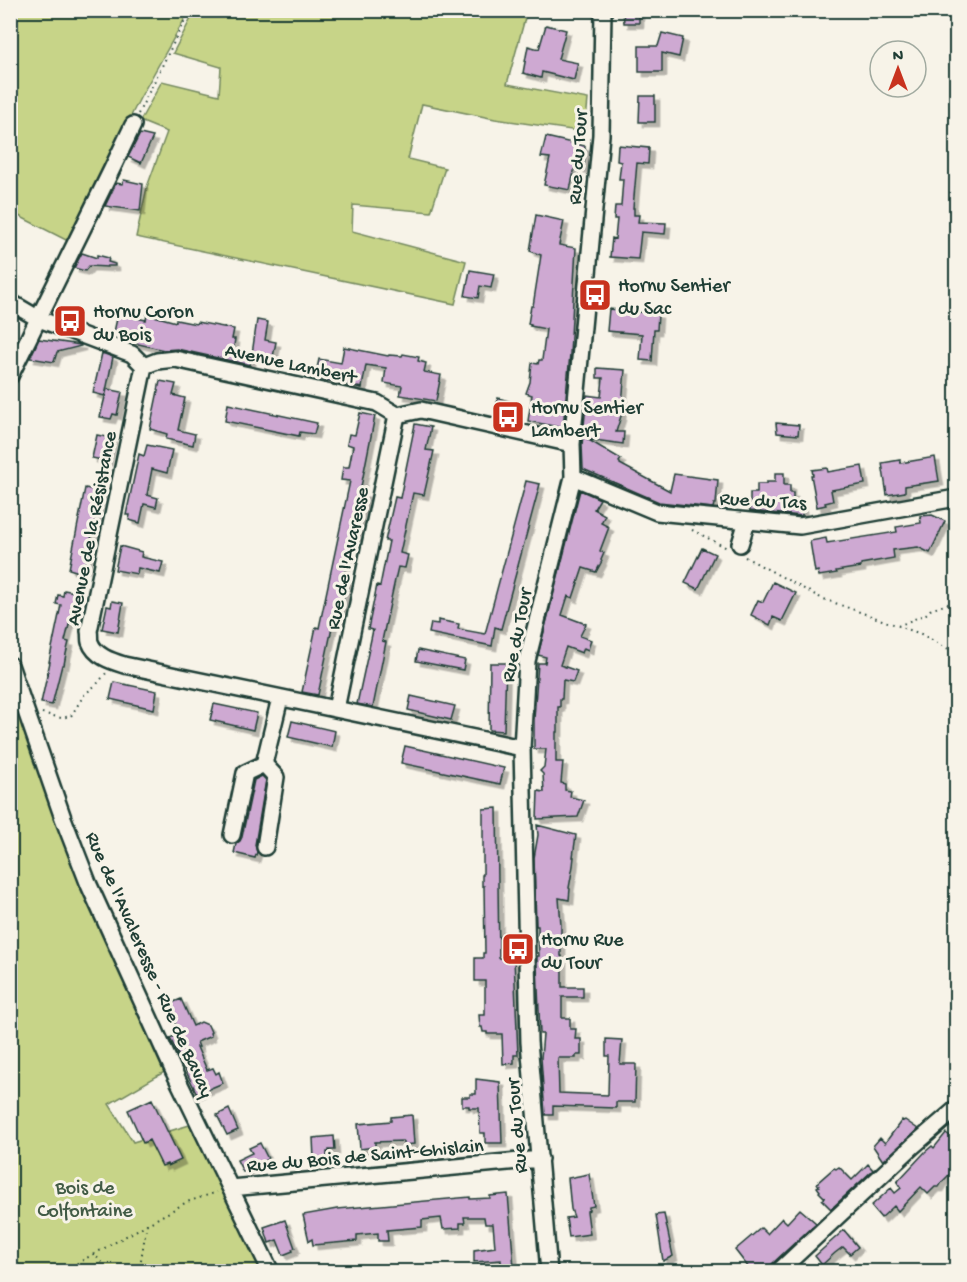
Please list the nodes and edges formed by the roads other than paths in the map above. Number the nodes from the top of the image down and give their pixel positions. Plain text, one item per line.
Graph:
1 (603, 10) edge
2 (133, 125) road end
3 (10, 302) edge
4 (39, 319) junction
5 (144, 366) junction
6 (10, 376) edge
7 (398, 415) junction
8 (572, 444) junction
9 (573, 477) junction
10 (957, 498) edge
11 (747, 521) junction
12 (737, 549) road end
13 (10, 665) edge
14 (280, 698) junction
15 (336, 709) junction
16 (522, 748) junction
17 (264, 764) junction
18 (232, 836) dead end
19 (265, 847) dead end
20 (957, 1109) edge
21 (540, 1159) junction
22 (231, 1188) junction
23 (271, 1272) edge
24 (549, 1272) edge
25 (778, 1272) edge

1 - 8 street, Rue du Tour
2 - 4 street
3 - 4 street
4 - 5 street
4 - 6 street
5 - 7 street, Avenue Lambert
5 - 14 street, Avenue de la Résistance
7 - 8 street
7 - 15 street, Rue de l'Avaresse
8 - 9 street, Rue du Tour
9 - 11 street, Rue du Tas
9 - 16 street, Rue du Tour
10 - 11 street, Rue du Tas
11 - 12 street
13 - 22 street, Rue de l'Avaleresse - Rue de Bavay
14 - 15 street
14 - 17 street
15 - 16 street
16 - 21 street, Rue du Tour
17 - 18 street
17 - 19 street
20 - 25 street
21 - 22 street, Rue du Bois de Saint-Ghislain
21 - 24 street, Rue du Tour
22 - 23 street, Rue de l'Avaleresse - Rue de Bavay

